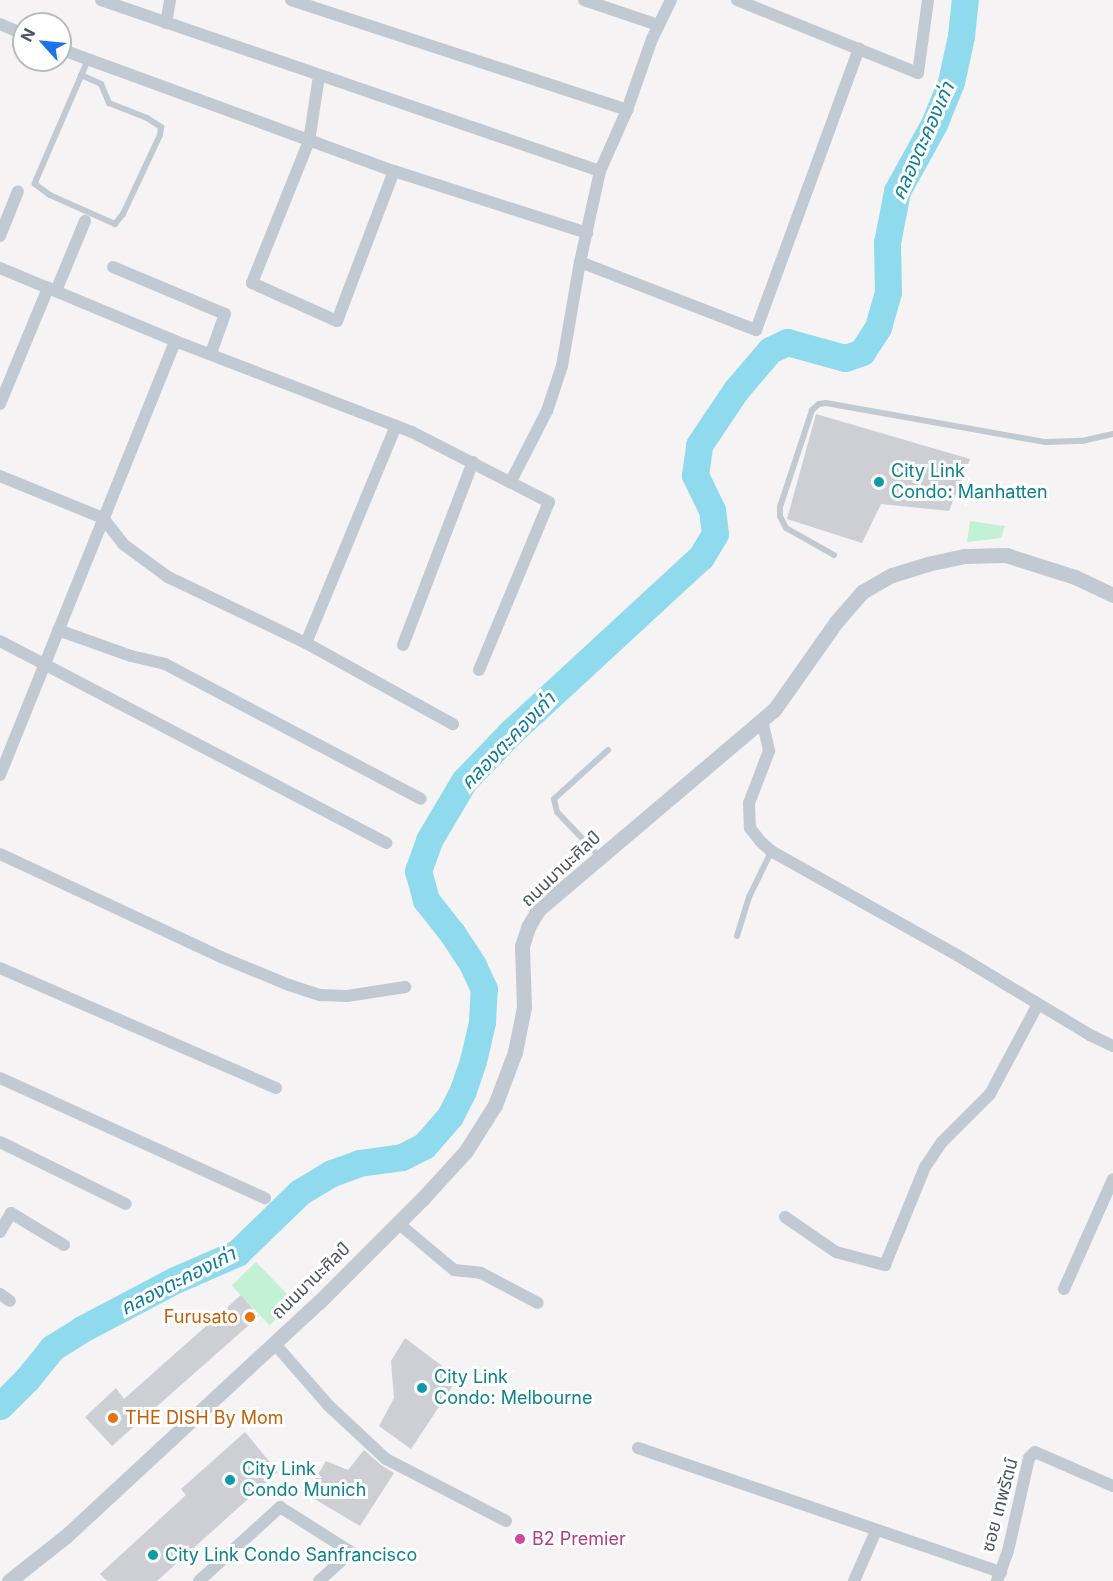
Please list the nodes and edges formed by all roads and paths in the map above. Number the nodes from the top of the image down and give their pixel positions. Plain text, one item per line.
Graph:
1 (101, 0) edge
2 (170, 0) edge
3 (291, 0) edge
4 (584, 0) edge
5 (671, 0) edge
6 (737, 0) edge
7 (928, 0) edge
8 (166, 23) junction
9 (658, 25) junction
10 (859, 48) junction
11 (72, 54) edge
12 (88, 60) junction
13 (81, 75) junction
14 (319, 76) junction
15 (627, 110) junction
16 (309, 141) junction
17 (394, 171) junction
18 (600, 171) junction
19 (18, 191) dead end
20 (85, 221) dead end
21 (587, 233) junction
22 (0, 236) edge
23 (580, 262) junction
24 (113, 267) dead end
25 (0, 268) edge
26 (52, 289) junction
27 (175, 341) junction
28 (211, 353) junction
29 (0, 404) edge
30 (396, 426) junction
31 (1113, 434) edge
32 (473, 462) junction
33 (0, 476) edge
34 (511, 481) junction
35 (103, 519) junction
36 (834, 555) dead end
37 (1113, 595) edge
38 (58, 630) junction
39 (0, 641) edge
40 (306, 643) junction
41 (403, 645) dead end
42 (45, 664) junction
43 (479, 670) dead end
44 (762, 720) junction
45 (453, 724) dead end
46 (608, 750) dead end
47 (0, 775) edge
48 (421, 799) dead end
49 (386, 843) dead end
50 (771, 851) junction
51 (0, 854) edge
52 (600, 857) junction
53 (737, 936) dead end
54 (0, 968) edge
55 (405, 987) dead end
56 (1038, 1004) junction
57 (1113, 1046) edge
58 (0, 1078) edge
59 (276, 1088) dead end
60 (0, 1142) edge
61 (1113, 1179) edge
62 (265, 1198) dead end
63 (126, 1204) dead end
64 (786, 1217) dead end
65 (398, 1223) junction
66 (0, 1232) edge
67 (64, 1245) dead end
68 (1064, 1289) dead end
69 (538, 1303) dead end
70 (274, 1343) junction
71 (638, 1448) dead end
72 (1113, 1486) edge
73 (506, 1521) dead end
74 (876, 1531) junction
75 (999, 1576) edge
76 (9, 1581) edge
77 (199, 1581) edge
78 (319, 1581) edge
79 (854, 1581) edge

1 - 8 street
2 - 8 street
3 - 15 street
4 - 9 street
5 - 9 street
6 - 10 street
7 - 10 street
8 - 14 street
9 - 15 street
10 - 23 street
11 - 12 street
12 - 13 lane
12 - 16 street
13 - 13 lane
14 - 16 street
14 - 18 street
15 - 18 street
16 - 17 street
16 - 17 street
17 - 21 street
18 - 21 street
19 - 22 street
20 - 26 street
21 - 23 street
23 - 34 street
24 - 28 street
25 - 26 street
26 - 27 street
26 - 29 street
27 - 28 street
27 - 35 street
28 - 30 street
30 - 32 street
30 - 40 street
31 - 36 lane
32 - 34 street
32 - 41 street
33 - 35 street
34 - 43 street
35 - 38 street
35 - 40 street
37 - 44 street, ถนนมานะศิลป์
38 - 42 street
38 - 48 street
39 - 42 street
40 - 45 street
42 - 47 street
42 - 49 street
44 - 50 street
44 - 52 street, ถนนมานะศิลป์
46 - 52 lane
50 - 53 lane
50 - 56 street
51 - 55 street
52 - 65 street, ถนนมานะศิลป์
54 - 59 street
56 - 57 street
56 - 64 street
58 - 62 street
60 - 63 street
61 - 68 street
65 - 69 street
65 - 70 street, ถนนมานะศิลป์
66 - 67 street
70 - 73 street
70 - 76 street, ถนนมานะศิลป์
71 - 74 street
72 - 75 street, ซอย เทพรัตน์
74 - 75 street
74 - 79 street
77 - 78 street

